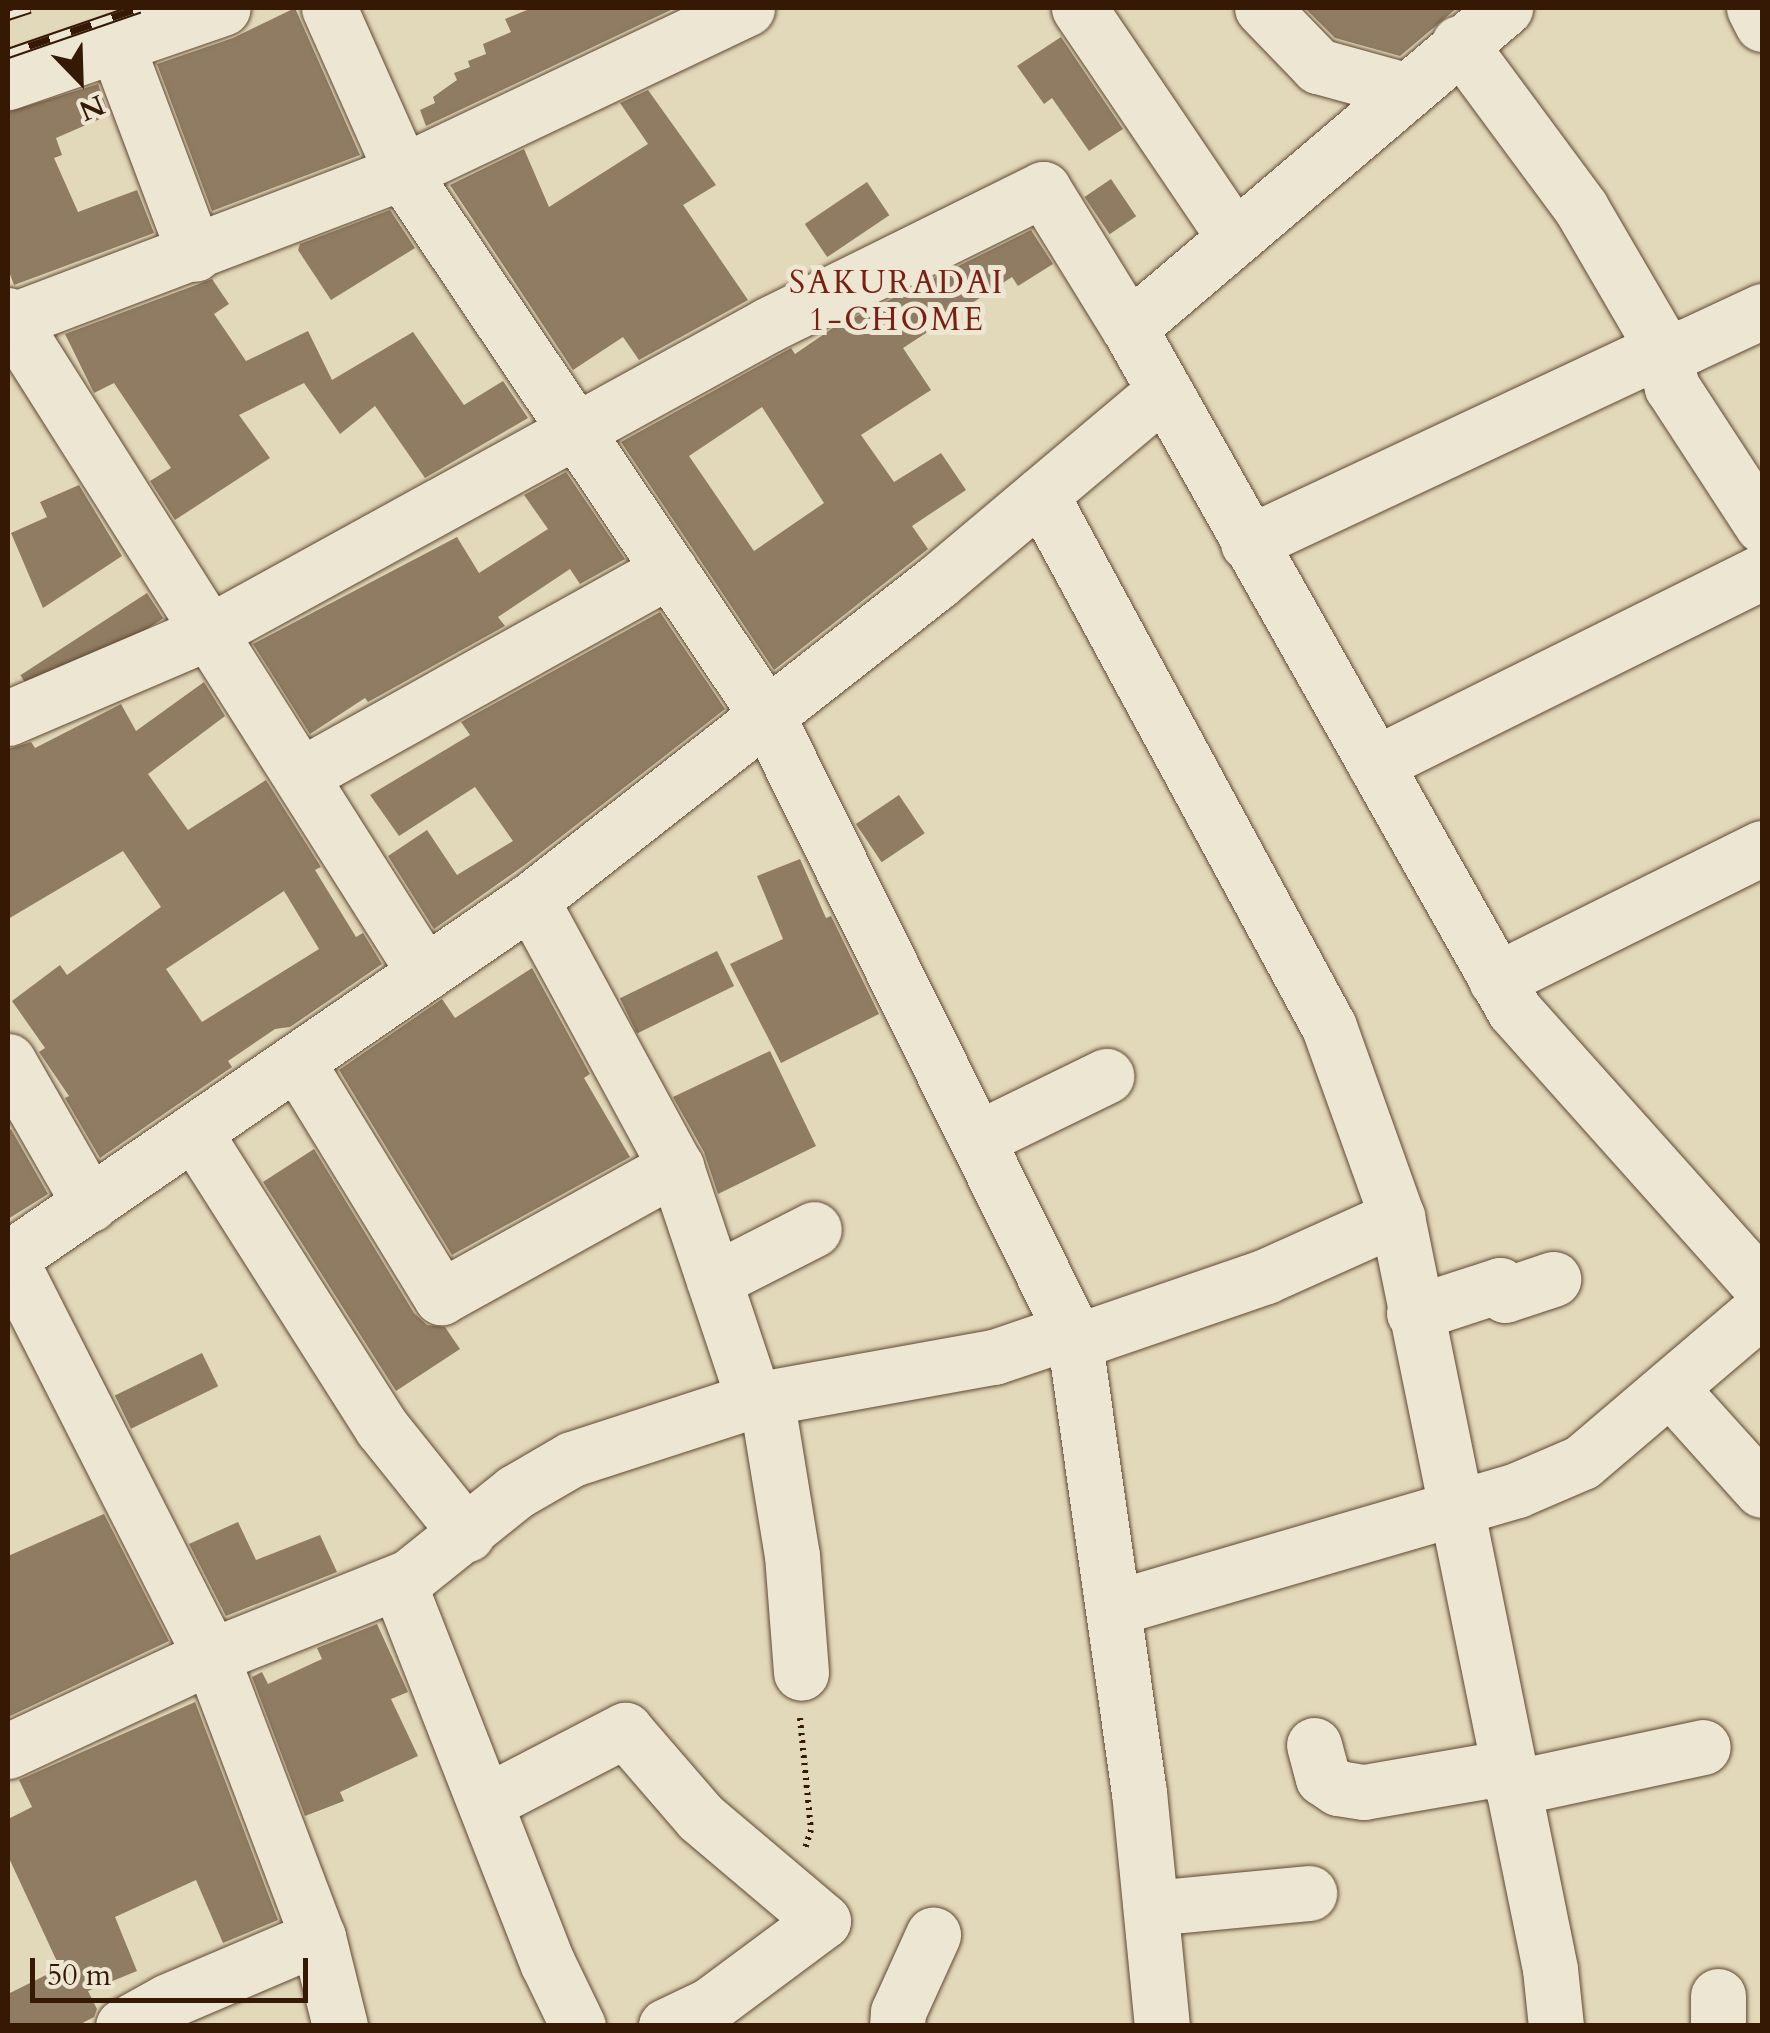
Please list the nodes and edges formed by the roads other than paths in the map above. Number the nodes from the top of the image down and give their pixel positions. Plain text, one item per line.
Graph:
1 (224, 8) edge
2 (328, 8) edge
3 (747, 8) edge
4 (1078, 8) edge
5 (1262, 8) edge
6 (1505, 8) edge
7 (1754, 8) edge
8 (1762, 24) edge
9 (1459, 43) junction
10 (116, 44) junction
11 (8, 82) edge
12 (1405, 90) junction
13 (402, 172) junction
14 (1234, 237) junction
15 (195, 254) junction
16 (1762, 311) edge
17 (8, 319) edge
18 (1129, 328) junction
19 (1663, 348) junction
20 (1164, 391) junction
21 (573, 429) junction
22 (1040, 495) junction
23 (1762, 525) edge
24 (1248, 542) junction
25 (670, 570) junction
26 (1762, 572) edge
27 (210, 631) junction
28 (766, 714) junction
29 (8, 718) edge
30 (1375, 764) junction
31 (301, 775) junction
32 (1762, 848) edge
33 (531, 900) junction
34 (425, 973) junction
35 (1496, 980) junction
36 (8, 1061) edge
37 (297, 1062) junction
38 (1106, 1076) dead end
39 (194, 1132) junction
40 (976, 1139) junction
41 (676, 1167) junction
42 (90, 1204) junction
43 (1397, 1217) junction
44 (814, 1228) dead end
45 (8, 1259) edge
46 (1553, 1279) dead end
47 (714, 1280) junction
48 (1762, 1287) edge
49 (1762, 1310) edge
50 (1414, 1314) junction
51 (1074, 1336) junction
52 (1670, 1388) junction
53 (760, 1399) junction
54 (1762, 1490) edge
55 (1453, 1505) junction
56 (467, 1534) junction
57 (398, 1582) junction
58 (1114, 1608) junction
59 (211, 1656) junction
60 (802, 1673) road end
61 (1314, 1745) dead end
62 (1703, 1747) dead end
63 (8, 1752) edge
64 (1510, 1777) junction
65 (486, 1802) junction
66 (1309, 1893) dead end
67 (1151, 1908) junction
68 (933, 1934) dead end
69 (318, 1936) junction
70 (123, 2026) edge
71 (340, 2026) edge
72 (578, 2026) edge
73 (666, 2026) edge
74 (897, 2026) edge
75 (1162, 2026) edge
76 (1556, 2026) edge

1 - 10 street
2 - 13 street
3 - 13 street
4 - 14 street
5 - 12 street
6 - 9 street
7 - 8 street
9 - 12 street
9 - 19 street
10 - 11 street
10 - 15 street
12 - 14 street
13 - 15 street
13 - 21 street
14 - 18 street
15 - 17 street
16 - 19 street
17 - 27 street
18 - 20 street
18 - 21 street
19 - 23 street
19 - 24 street
20 - 22 street
20 - 24 street
21 - 25 street
21 - 27 street
22 - 28 street
22 - 43 street
24 - 30 street
25 - 28 street
25 - 31 street
26 - 30 street
27 - 29 street
27 - 31 street
28 - 33 street
28 - 40 street
30 - 35 street
31 - 34 street
32 - 35 street
33 - 34 street
33 - 41 street
34 - 37 street
35 - 48 street
36 - 42 street
37 - 39 street
37 - 41 street
38 - 40 street
39 - 42 street
39 - 56 street
40 - 51 street
41 - 47 street
42 - 45 street
43 - 50 street
43 - 51 street
44 - 47 street
45 - 59 street
46 - 50 street
47 - 53 street
49 - 52 street
50 - 55 street
51 - 53 street
51 - 58 street
52 - 54 street
52 - 55 street
53 - 56 street
53 - 60 street
55 - 58 street
55 - 64 street
56 - 57 street
57 - 59 street
57 - 65 street
58 - 67 street
59 - 63 street
59 - 69 street
61 - 64 street
62 - 64 street
64 - 76 street
65 - 72 street
65 - 73 street
66 - 67 street
67 - 75 street
68 - 74 street
69 - 70 street
69 - 71 street

